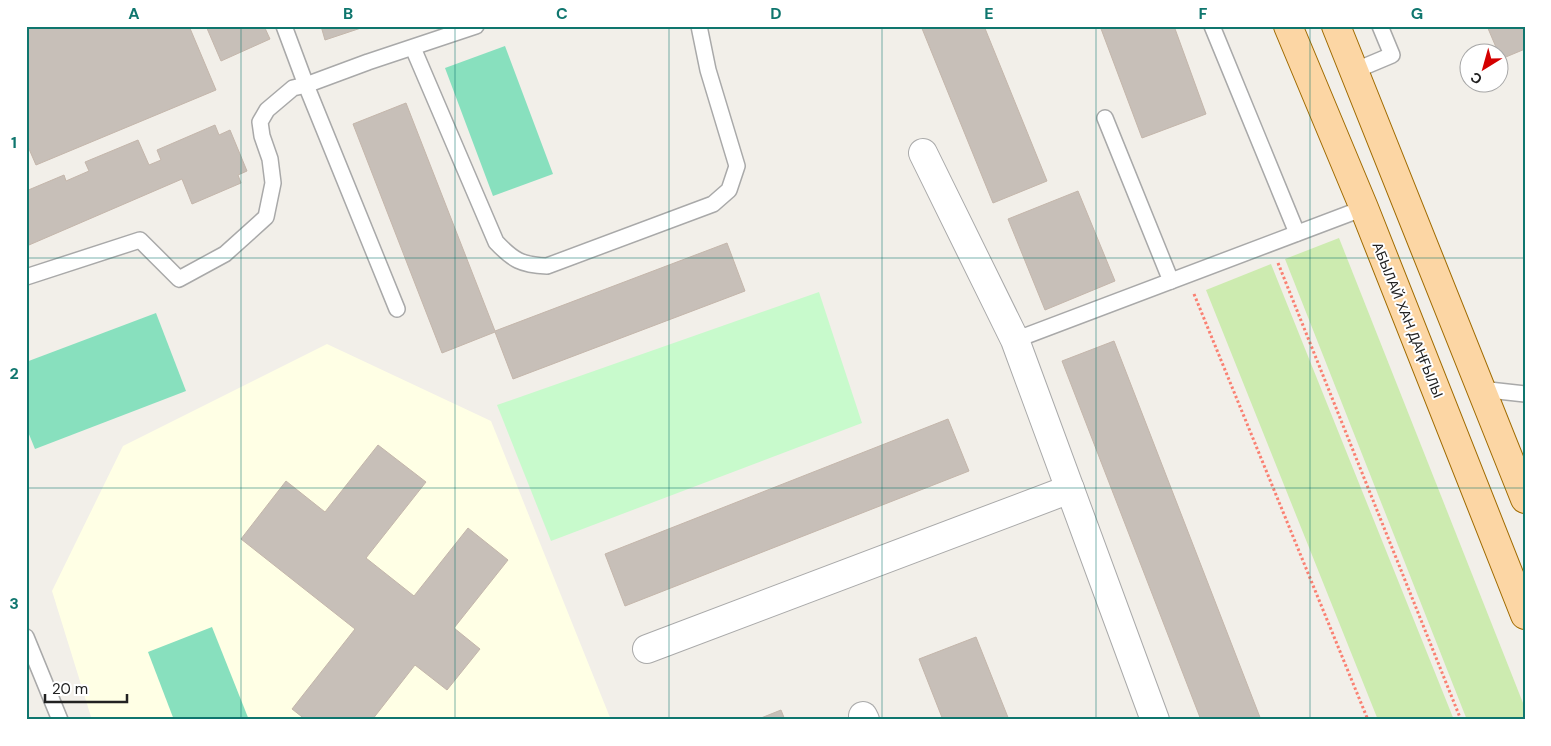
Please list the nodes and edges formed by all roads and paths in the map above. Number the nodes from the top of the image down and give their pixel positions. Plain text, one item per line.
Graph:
1 (284, 26) edge
2 (476, 26) edge
3 (698, 26) edge
4 (1212, 26) edge
5 (1288, 26) edge
6 (1336, 26) edge
7 (1380, 26) edge
8 (413, 48) junction
9 (1354, 71) junction
10 (306, 85) junction
11 (1105, 118) dead end
12 (922, 153) dead end
13 (1364, 208) junction
14 (1297, 234) junction
15 (1270, 244) junction
16 (1186, 275) junction
17 (26, 277) edge
18 (1170, 281) junction
19 (397, 309) dead end
20 (1015, 340) junction
21 (1480, 389) junction
22 (1525, 394) edge
23 (1070, 489) junction
24 (1525, 500) edge
25 (1525, 615) edge
26 (26, 637) edge
27 (647, 649) dead end
28 (60, 720) edge
29 (1155, 720) edge
30 (1368, 720) edge
31 (1461, 720) edge

1 - 10 lane
2 - 8 lane
3 - 8 lane
4 - 14 lane
5 - 13 main road, АБЫЛАЙ ХАН ДАҢҒЫЛЫ
6 - 9 main road
7 - 9 lane
8 - 10 lane
9 - 21 main road
10 - 17 lane
10 - 19 lane
11 - 18 lane
12 - 20 street
13 - 14 lane
13 - 25 main road, АБЫЛАЙ ХАН ДАҢҒЫЛЫ
14 - 15 lane
15 - 16 lane
15 - 31 path
16 - 18 lane
16 - 30 path
18 - 20 lane
20 - 23 street
21 - 22 lane
21 - 24 main road
23 - 27 street
23 - 29 street
26 - 28 lane

